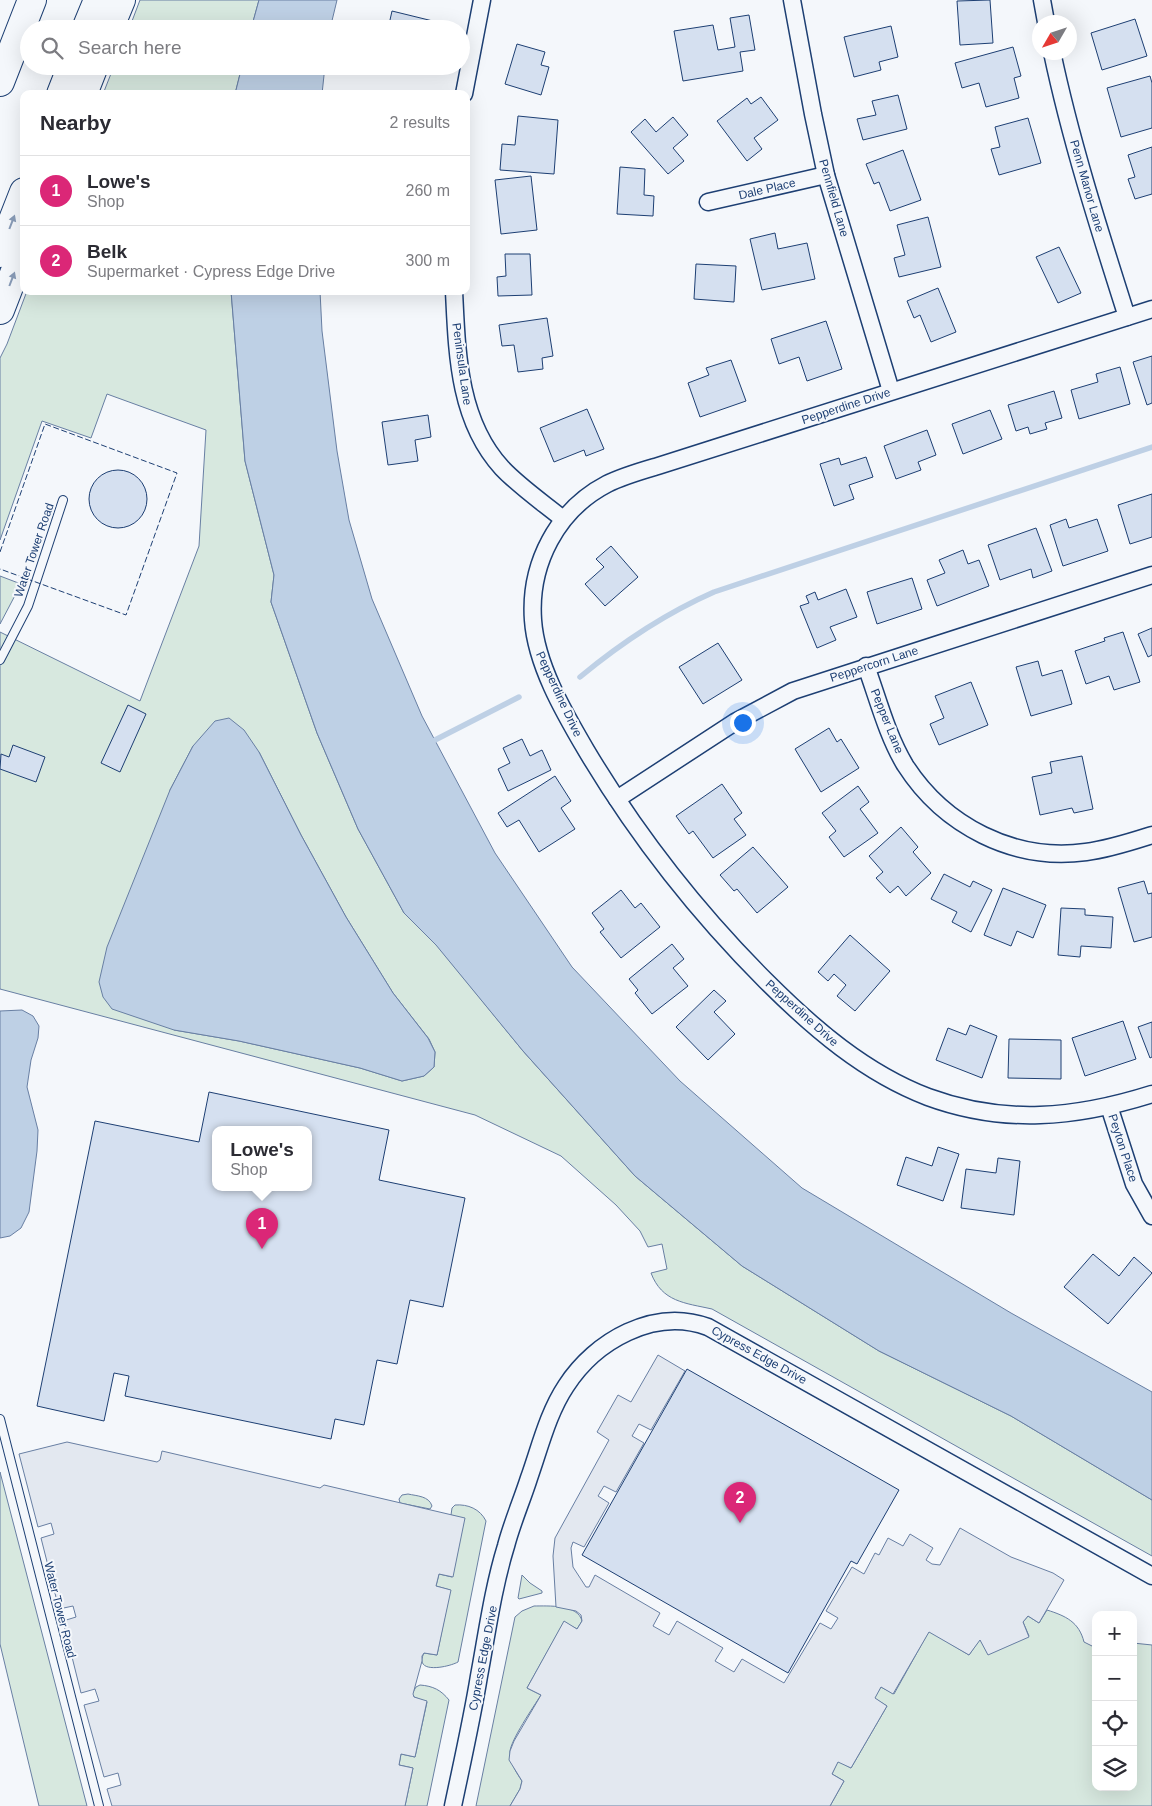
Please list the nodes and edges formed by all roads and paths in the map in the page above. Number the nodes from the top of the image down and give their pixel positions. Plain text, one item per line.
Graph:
1 (32, 0) edge
2 (98, 0) edge
3 (121, 0) edge
4 (482, 0) edge
5 (792, 0) edge
6 (1042, 0) edge
7 (1045, 15) edge
8 (24, 20) edge
9 (90, 20) edge
10 (113, 20) edge
11 (20, 31) edge
12 (1054, 60) edge
13 (470, 63) edge
14 (69, 75) edge
15 (90, 75) edge
16 (468, 75) edge
17 (0, 82) edge
18 (63, 90) edge
19 (85, 90) edge
20 (465, 90) edge
21 (826, 175) junction
22 (20, 202) edge
23 (708, 202) dead end
24 (0, 253) edge
25 (20, 258) edge
26 (454, 295) edge
27 (1152, 309) edge
28 (0, 310) edge
29 (1127, 317) junction
30 (892, 391) junction
31 (63, 500) dead end
32 (563, 519) junction
33 (1152, 575) edge
34 (0, 660) edge
35 (866, 666) junction
36 (617, 799) junction
37 (1152, 835) edge
38 (1152, 1094) edge
39 (1109, 1106) junction
40 (1152, 1216) edge
41 (0, 1419) edge
42 (1152, 1576) edge
43 (99, 1806) edge
44 (453, 1806) edge

1 - 8 highway
2 - 9 highway
3 - 10 highway
4 - 13 street
5 - 21 street, Pennfield Lane
6 - 7 street
11 - 17 highway
12 - 29 street, Penn Manor Lane
14 - 18 highway
15 - 19 highway
16 - 20 street
21 - 23 street, Dale Place
21 - 30 street, Pennfield Lane
24 -> 22 highway
28 -> 25 highway
26 - 32 street, Peninsula Lane
27 - 29 street, Pepperdine Drive
29 - 30 street, Pepperdine Drive
30 - 32 street, Pepperdine Drive
31 - 34 lane, Water Tower Road
32 - 36 street, Pepperdine Drive
33 - 35 street, Peppercorn Lane
35 - 36 street, Peppercorn Lane
35 - 37 street, Pepper Lane
36 - 39 street, Pepperdine Drive
38 - 39 street, Pepperdine Drive
39 - 40 street, Peyton Place
41 - 43 lane, Water Tower Road
42 - 44 street, Cypress Edge Drive

